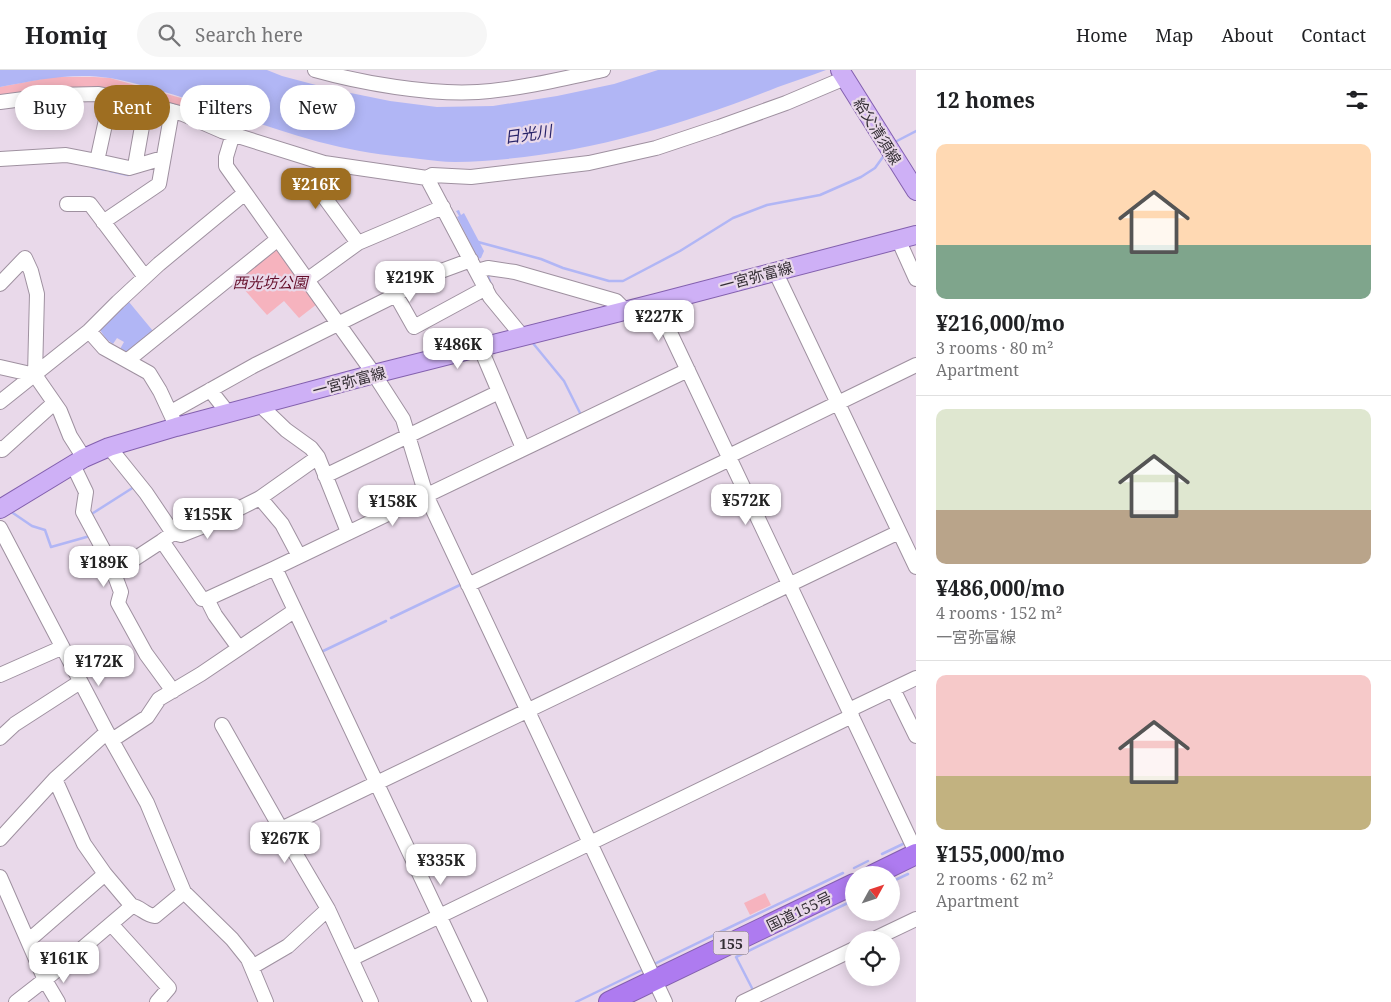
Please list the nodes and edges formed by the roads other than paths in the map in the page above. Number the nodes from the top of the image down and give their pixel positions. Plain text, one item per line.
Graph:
1 (315, 70) edge
2 (603, 70) edge
3 (842, 74) edge
4 (94, 95) edge
5 (0, 102) edge
6 (172, 111) joint
7 (104, 130) edge
8 (142, 130) edge
9 (233, 134) junction
10 (164, 158) junction
11 (0, 159) edge
12 (97, 161) junction
13 (324, 163) junction
14 (136, 166) junction
15 (427, 178) junction
16 (913, 181) edge
17 (245, 193) junction
18 (68, 204) dead end
19 (443, 207) junction
20 (103, 222) junction
21 (916, 235) edge
22 (278, 239) junction
23 (898, 239) junction
24 (358, 244) junction
25 (474, 265) junction
26 (775, 271) junction
27 (145, 277) junction
28 (916, 278) edge
29 (307, 280) junction
30 (0, 284) edge
31 (486, 288) junction
32 (396, 296) junction
33 (656, 303) junction
34 (626, 310) junction
35 (338, 325) junction
36 (89, 331) junction
37 (523, 337) junction
38 (480, 347) junction
39 (128, 360) junction
40 (916, 366) edge
41 (0, 367) edge
42 (688, 370) junction
43 (374, 374) junction
44 (36, 375) junction
45 (210, 390) junction
46 (499, 392) junction
47 (0, 402) edge
48 (54, 403) junction
49 (838, 403) junction
50 (260, 404) junction
51 (228, 413) junction
52 (173, 420) junction
53 (408, 436) junction
54 (109, 447) junction
55 (0, 448) edge
56 (524, 448) junction
57 (318, 457) junction
58 (729, 458) junction
59 (78, 461) junction
60 (325, 476) junction
61 (426, 495) junction
62 (260, 498) junction
63 (0, 509) edge
64 (0, 528) edge
65 (348, 532) junction
66 (167, 537) junction
67 (907, 538) edge
68 (299, 556) junction
69 (916, 567) edge
70 (275, 568) junction
71 (114, 573) junction
72 (468, 585) junction
73 (789, 585) junction
74 (207, 599) junction
75 (294, 611) junction
76 (61, 648) junction
77 (239, 648) junction
78 (0, 675) edge
79 (916, 678) edge
80 (80, 682) junction
81 (893, 689) junction
82 (173, 691) junction
83 (528, 710) junction
84 (850, 713) junction
85 (222, 725) dead end
86 (109, 736) junction
87 (916, 736) edge
88 (0, 738) edge
89 (55, 779) junction
90 (376, 783) junction
91 (281, 829) junction
92 (0, 839) edge
93 (590, 843) junction
94 (916, 853) edge
95 (891, 866) edge
96 (105, 874) junction
97 (0, 877) edge
98 (845, 888) edge
99 (184, 892) junction
100 (132, 906) junction
101 (328, 910) junction
102 (439, 916) junction
103 (916, 919) edge
104 (111, 924) junction
105 (891, 931) edge
106 (28, 941) junction
107 (845, 953) edge
108 (351, 959) junction
109 (252, 967) junction
110 (45, 980) junction
111 (654, 980) junction
112 (16, 1002) edge
113 (58, 1002) edge
114 (157, 1002) edge
115 (266, 1002) edge
116 (371, 1002) edge
117 (480, 1002) edge
118 (609, 1002) edge
119 (665, 1002) edge
120 (743, 1002) edge

1 - 2 street
3 - 15 street
3 - 16 main road, 給父清須線
4 - 5 street
6 - 9 street
6 - 10 street
7 - 12 street
8 - 14 street
9 - 13 street
9 - 17 street
10 - 14 street
10 - 20 street
11 - 12 street
12 - 14 street
13 - 15 street
13 - 24 street
15 - 19 street
17 - 22 street
17 - 27 street
18 - 20 street
19 - 24 street
19 - 25 street
20 - 27 street
21 - 23 main road, 一宮弥富線
22 - 29 street
22 - 39 street
23 - 26 main road, 一宮弥富線
23 - 28 street
24 - 29 street
25 - 31 street
25 - 32 street
25 - 34 street
26 - 33 main road, 一宮弥富線
26 - 49 street
27 - 36 street
29 - 35 street
30 - 44 street
31 - 32 street
31 - 37 street
32 - 35 street
33 - 34 main road, 一宮弥富線
33 - 42 street
34 - 37 main road, 一宮弥富線
35 - 43 street
35 - 45 street
36 - 39 street
36 - 44 street
37 - 38 main road, 一宮弥富線
38 - 43 main road, 一宮弥富線
38 - 46 street
39 - 52 street
40 - 49 street
41 - 44 street
42 - 56 street
42 - 58 street
43 - 50 main road, 一宮弥富線
43 - 53 street
44 - 47 street
44 - 48 street
45 - 51 street
45 - 52 street
46 - 53 street
46 - 56 street
48 - 55 street
48 - 59 street
49 - 58 street
49 - 67 street
50 - 51 main road, 一宮弥富線
50 - 57 street
51 - 52 main road, 一宮弥富線
52 - 54 main road, 一宮弥富線
53 - 60 street
53 - 61 street
54 - 59 main road, 一宮弥富線
54 - 66 street
56 - 61 street
57 - 60 street
57 - 62 street
58 - 72 street
58 - 73 street
59 - 63 main road, 一宮弥富線
59 - 71 street
60 - 65 street
61 - 65 street
61 - 72 street
62 - 66 street
62 - 68 street
64 - 76 street
65 - 68 street
66 - 71 street
66 - 74 street
67 - 69 street
67 - 73 street
68 - 70 street
70 - 74 street
70 - 75 street
71 - 82 street
72 - 83 street
73 - 83 street
73 - 84 street
74 - 77 street
75 - 77 street
75 - 90 street
76 - 78 street
76 - 80 street
77 - 82 street
79 - 81 street
80 - 86 street
80 - 88 street
81 - 84 street
81 - 87 street
82 - 86 street
83 - 90 street
83 - 93 street
84 - 93 street
84 - 94 street
85 - 91 street
86 - 89 street
86 - 99 street
89 - 92 street
89 - 96 street
90 - 91 street
90 - 102 street
91 - 101 street
93 - 102 street
93 - 111 street
94 - 95 highway
96 - 100 street
96 - 106 street
97 - 106 street
98 - 111 highway, 国道155号 / 155
99 - 100 street
99 - 109 street
100 - 104 street
101 - 108 street
101 - 109 street
102 - 108 street
102 - 117 street
103 - 105 street
104 - 110 street
104 - 114 street
106 - 110 street
107 - 120 street
108 - 116 street
109 - 115 street
110 - 112 street
110 - 113 street
111 - 118 highway, 国道155号 / 155
111 - 119 street

